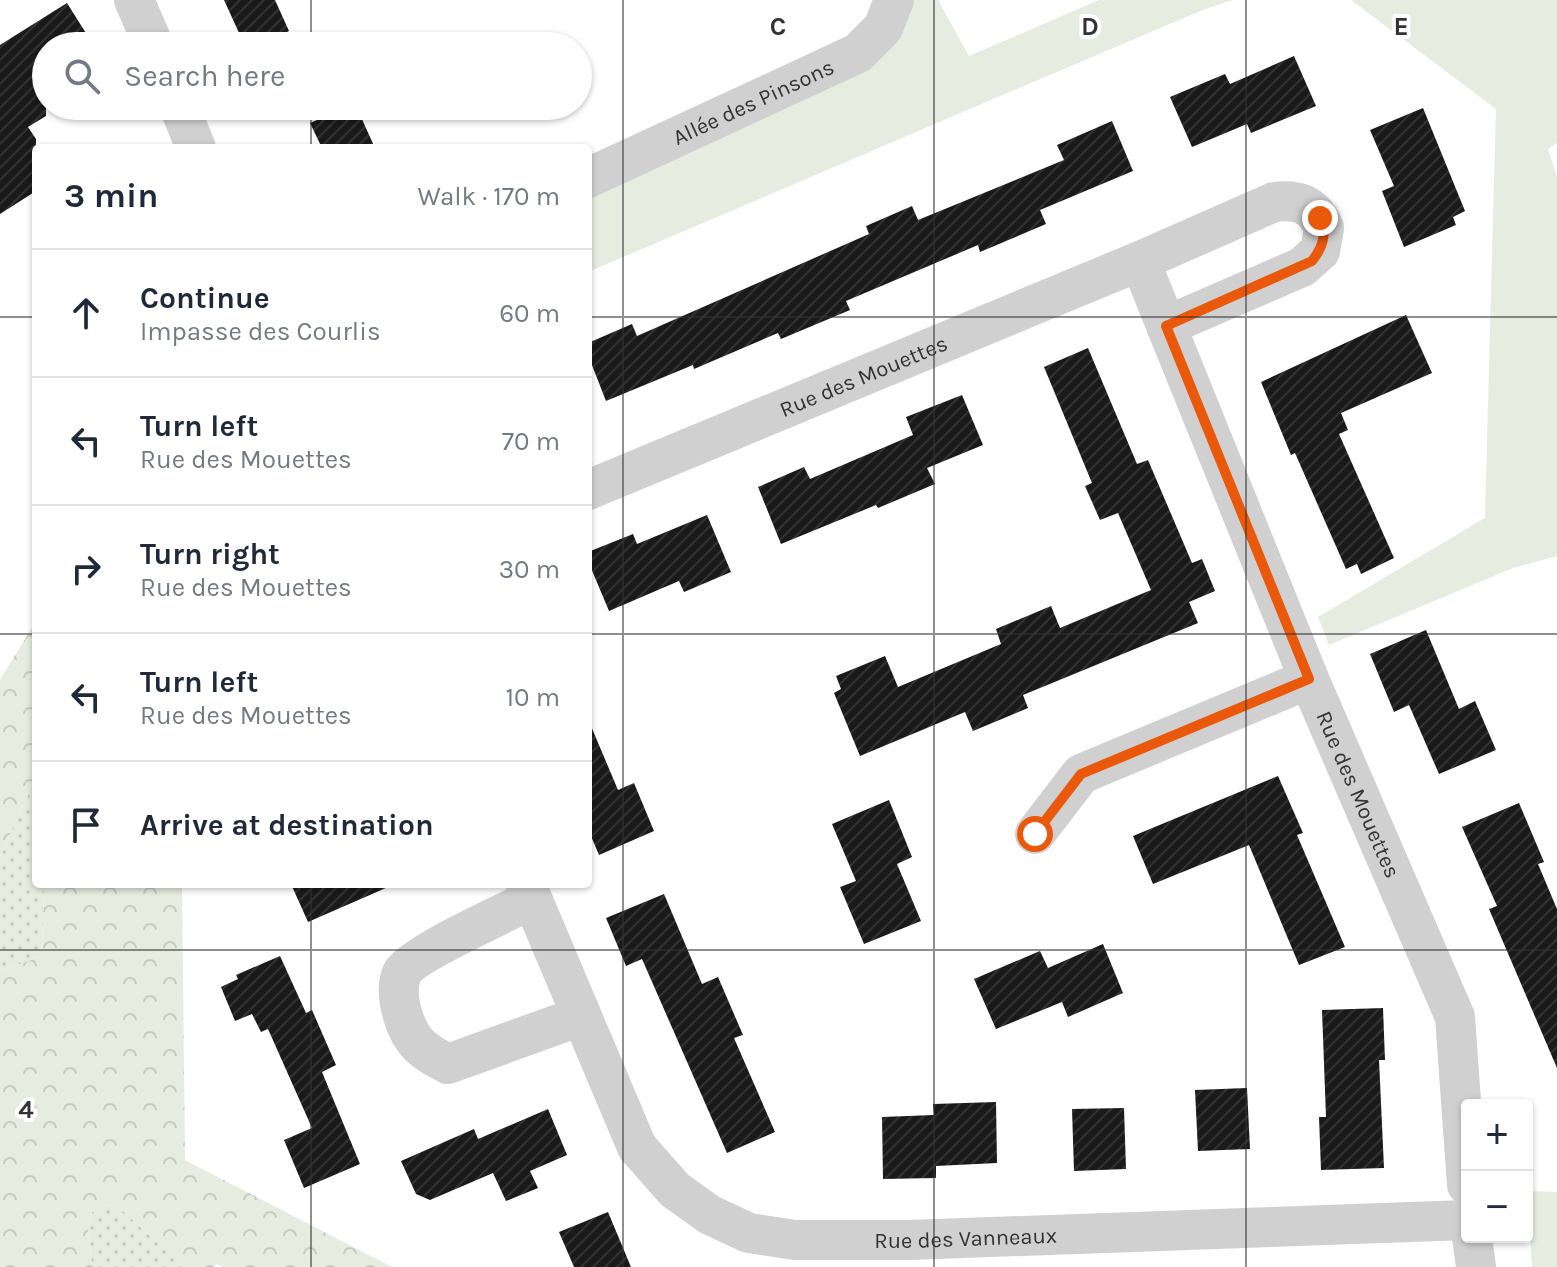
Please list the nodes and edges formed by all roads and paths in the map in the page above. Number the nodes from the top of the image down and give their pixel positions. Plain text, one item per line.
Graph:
1 (134, 0) edge
2 (894, 0) edge
3 (148, 32) edge
4 (185, 120) edge
5 (194, 144) edge
6 (592, 176) edge
7 (1140, 261) junction
8 (1166, 326) junction
9 (592, 488) edge
10 (1309, 679) junction
11 (1035, 834) dead end
12 (529, 892) edge
13 (581, 1016) junction
14 (1466, 1171) edge
15 (1461, 1220) edge
16 (1473, 1243) edge
17 (1476, 1267) edge

1 - 3 street
2 - 6 street, Allée des Pinsons
4 - 5 street
7 - 8 street, Rue des Mouettes
7 - 8 street, Rue des Mouettes
7 - 9 street, Rue des Mouettes
8 - 10 street, Rue des Mouettes
10 - 11 street
10 - 14 street, Rue des Mouettes
12 - 13 street, Rue des Vanneaux
12 - 13 street, Rue des Vanneaux
13 - 15 street, Rue des Vanneaux
16 - 17 street

